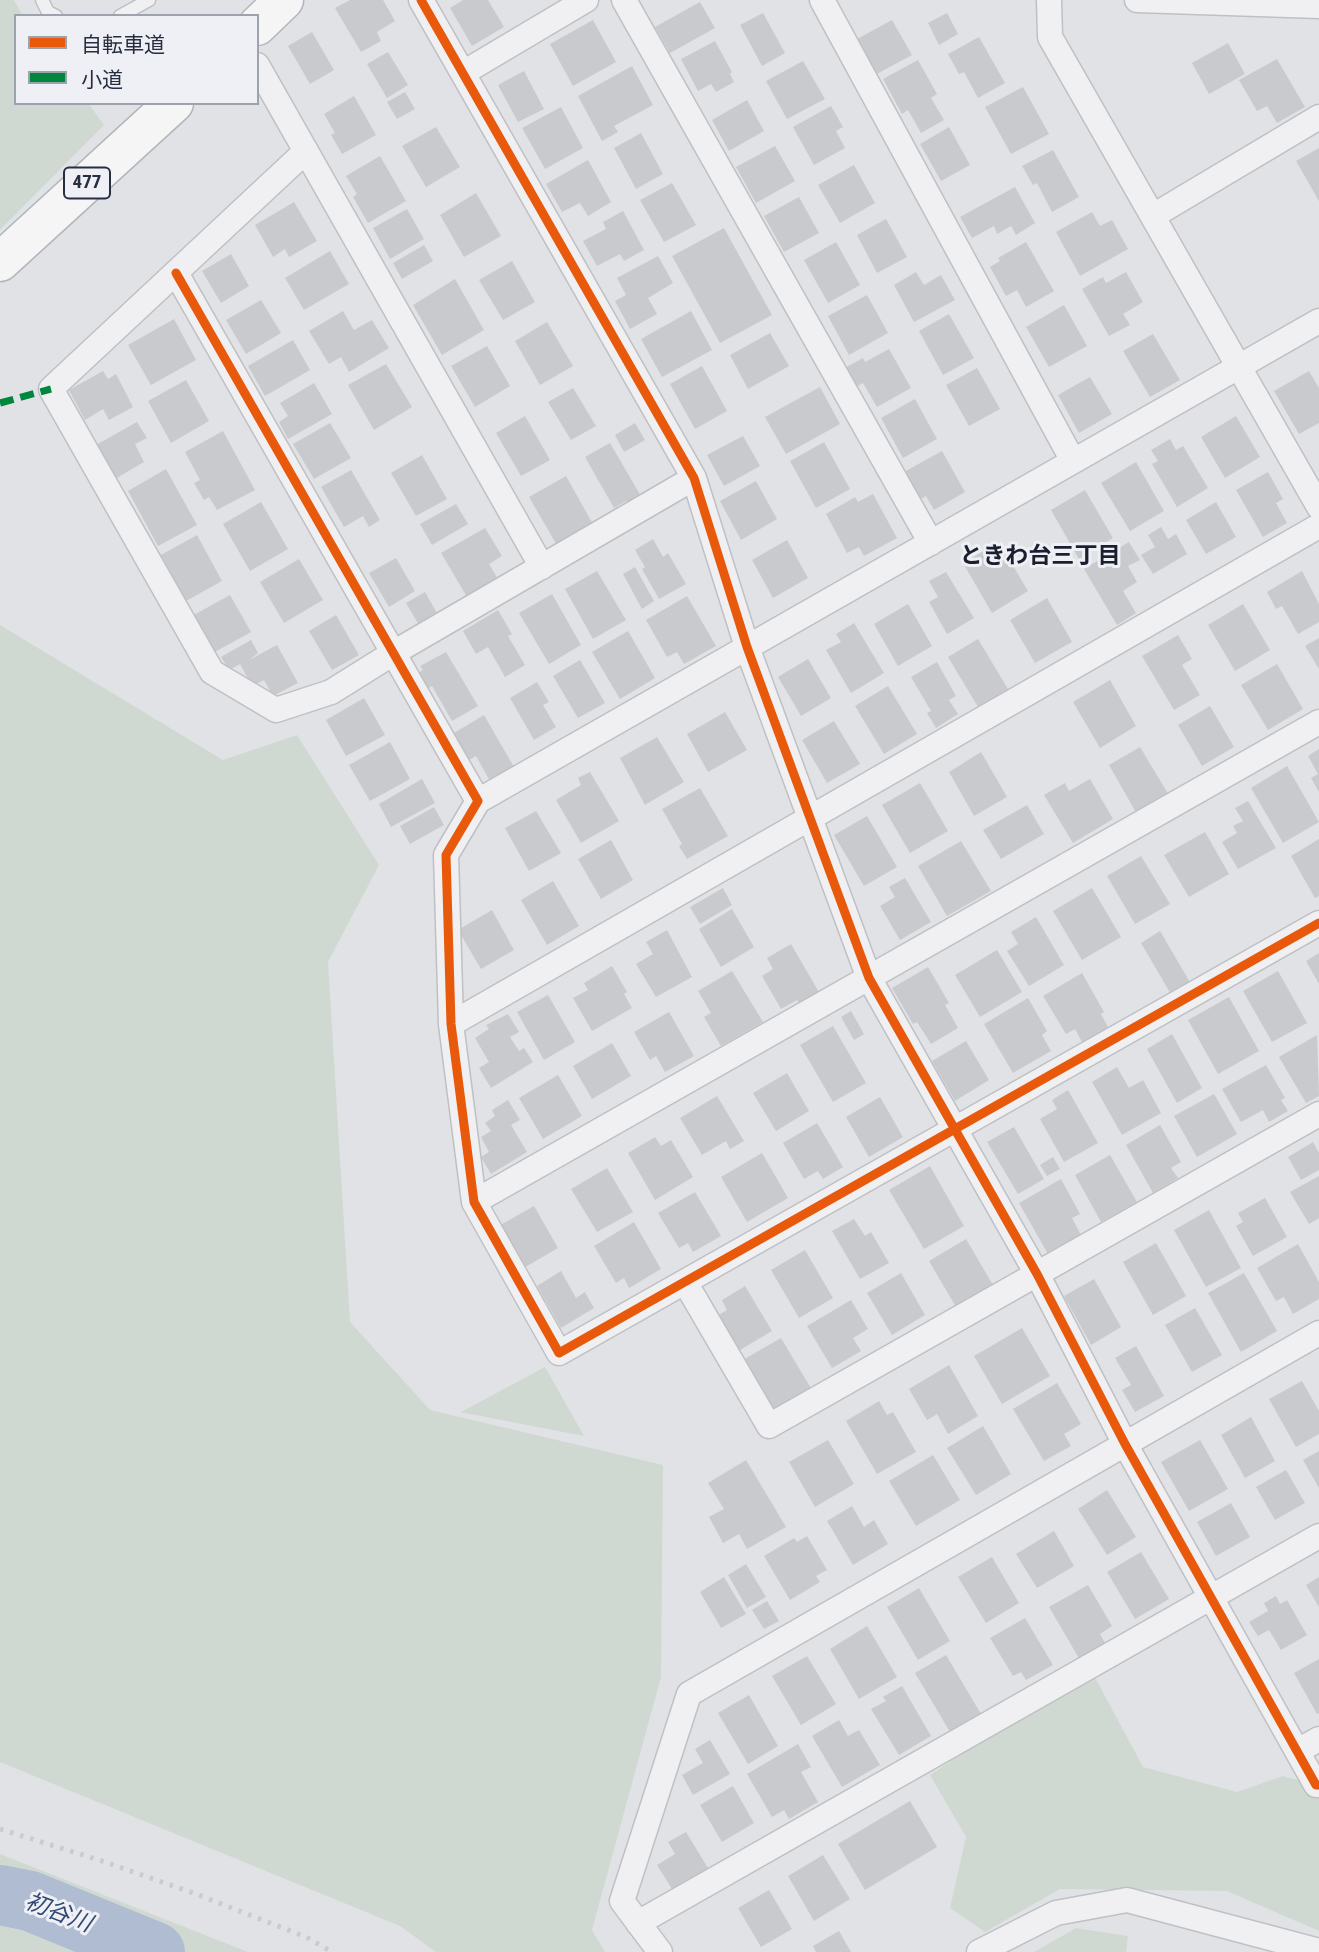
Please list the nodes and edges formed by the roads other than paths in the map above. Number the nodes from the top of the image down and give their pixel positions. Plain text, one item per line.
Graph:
1 (42, 0) edge
2 (149, 0) edge
3 (285, 0) edge
4 (421, 0) edge
5 (586, 0) edge
6 (624, 0) edge
7 (822, 0) edge
8 (1049, 0) edge
9 (1137, 0) edge
10 (1319, 6) edge
11 (52, 14) edge
12 (124, 14) edge
13 (259, 24) edge
14 (259, 69) edge
15 (463, 73) junction
16 (172, 105) edge
17 (1319, 117) edge
18 (306, 151) junction
19 (1153, 216) junction
20 (0, 262) edge
21 (176, 273) junction
22 (1319, 321) edge
23 (1239, 367) junction
24 (1073, 461) junction
25 (694, 478) junction
26 (1319, 507) edge
27 (1319, 526) edge
28 (931, 543) junction
29 (542, 567) junction
30 (747, 647) junction
31 (395, 652) junction
32 (1319, 722) edge
33 (478, 800) junction
34 (810, 818) junction
35 (1319, 923) edge
36 (869, 978) junction
37 (451, 1024) junction
38 (1319, 1114) edge
39 (955, 1129) junction
40 (474, 1202) junction
41 (1037, 1274) junction
42 (685, 1282) junction
43 (1319, 1333) edge
44 (1125, 1444) junction
45 (1319, 1536) edge
46 (1211, 1598) junction
47 (1308, 1745) edge
48 (1319, 1785) edge
49 (638, 1923) junction
50 (1319, 1951) edge
51 (660, 1952) edge
52 (979, 1952) edge

1 - 11 lane
2 - 12 lane
3 - 13 highway
4 - 15 street
5 - 15 street
6 - 28 street
7 - 24 street
8 - 19 street
9 - 10 street
14 - 18 street
15 - 25 street
16 - 20 highway, 477
17 - 19 street
18 - 21 street
18 - 29 street
19 - 23 street
21 - 31 street
21 - 31 street
22 - 23 street
23 - 24 street
23 - 26 street
24 - 28 street
25 - 29 street
25 - 30 street
27 - 34 street
28 - 30 street
29 - 31 street
30 - 33 street
30 - 34 street
31 - 33 street
32 - 36 street
33 - 37 street
34 - 36 street
34 - 37 street
35 - 39 street
36 - 39 street
36 - 40 street
37 - 40 street
38 - 41 street
39 - 41 street
39 - 42 street
40 - 42 street
41 - 42 street
41 - 44 street
43 - 44 street
44 - 46 street
44 - 49 street
45 - 46 street
46 - 47 street
46 - 49 street
47 - 48 street
49 - 51 street
50 - 52 street

